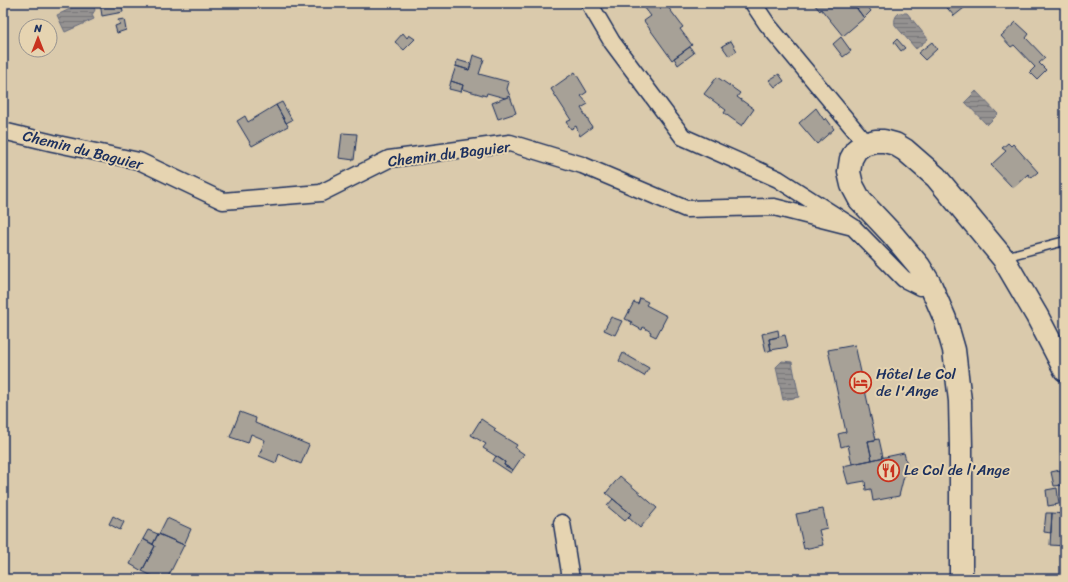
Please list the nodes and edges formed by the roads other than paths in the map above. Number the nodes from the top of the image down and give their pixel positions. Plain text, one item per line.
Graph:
1 (589, 3) edge
2 (753, 3) edge
3 (3, 131) edge
4 (864, 144) junction
5 (853, 227) junction
6 (1065, 241) edge
7 (1003, 258) junction
8 (930, 284) junction
9 (1065, 370) edge
10 (562, 523) dead end
11 (570, 579) edge
12 (961, 579) edge

1 - 5 street
2 - 4 street
3 - 5 street, Chemin du Baguier
4 - 7 main road
4 - 8 main road
5 - 8 street
6 - 7 lane
7 - 9 main road
8 - 12 main road
10 - 11 street

